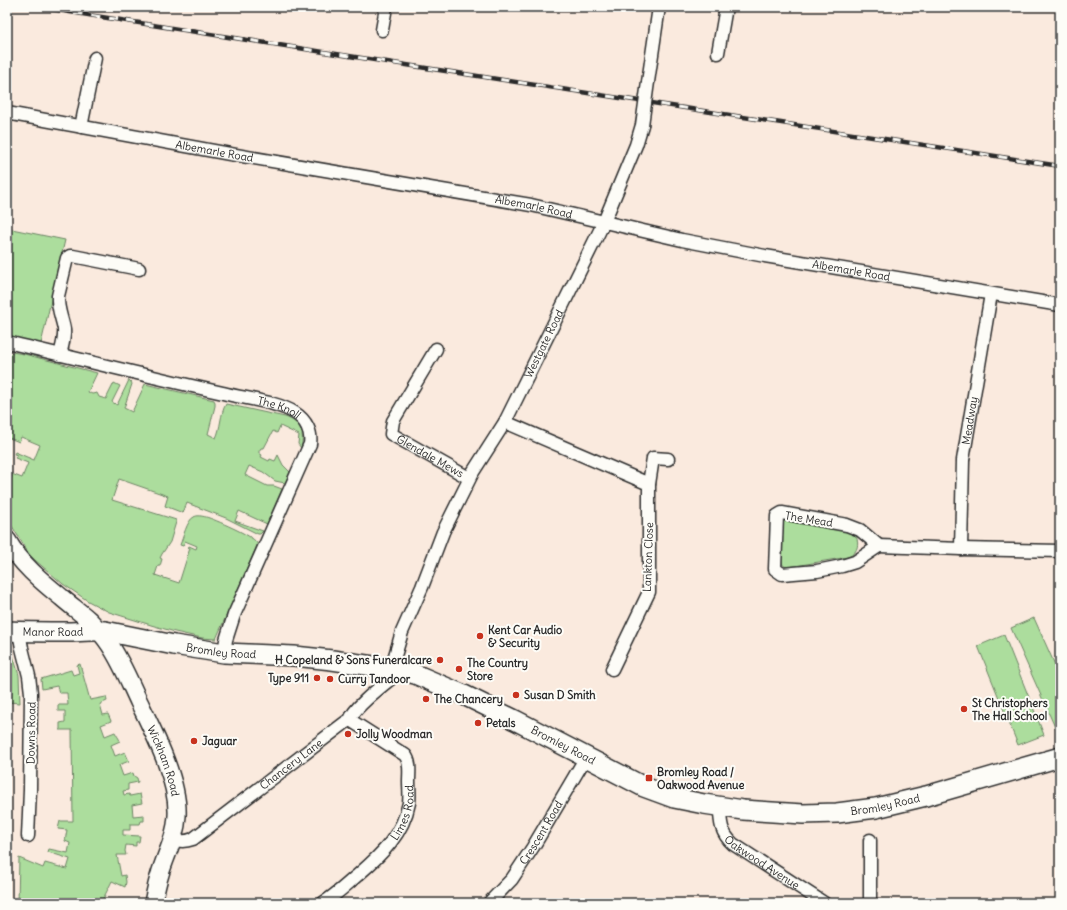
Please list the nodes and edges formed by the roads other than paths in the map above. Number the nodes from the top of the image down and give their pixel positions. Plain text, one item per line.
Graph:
1 (386, 7) edge
2 (659, 7) edge
3 (726, 7) edge
4 (382, 30) dead end
5 (718, 54) dead end
6 (95, 58) dead end
7 (7, 113) edge
8 (81, 127) junction
9 (604, 222) junction
10 (139, 269) dead end
11 (991, 294) junction
12 (1060, 305) edge
13 (7, 342) edge
14 (436, 349) dead end
15 (60, 355) junction
16 (505, 422) junction
17 (668, 459) dead end
18 (470, 478) junction
19 (649, 484) junction
20 (7, 540) edge
21 (879, 546) junction
22 (961, 549) junction
23 (1060, 551) edge
24 (98, 630) junction
25 (13, 632) edge
26 (224, 653) junction
27 (394, 669) junction
28 (612, 669) dead end
29 (350, 720) junction
30 (586, 757) junction
31 (1060, 757) edge
32 (720, 807) junction
33 (28, 836) dead end
34 (173, 839) junction
35 (870, 840) dead end
36 (822, 902) edge
37 (153, 903) edge
38 (323, 903) edge
39 (489, 903) edge
40 (870, 903) edge

1 - 4 street
2 - 9 street, Westgate Road, bridge
3 - 5 street
6 - 8 street
7 - 8 street, Albemarle Road
8 - 9 street, Albemarle Road
9 - 11 street, Albemarle Road
9 - 16 street, Westgate Road
10 - 15 street
11 - 12 street, Albemarle Road
11 - 22 street, Meadway
13 - 15 street, The Knoll
14 - 18 street, Glendale Mews
15 - 26 street, The Knoll
16 - 18 street, Westgate Road
16 - 19 street
17 - 19 street, Lankton Close
18 - 27 street, Westgate Road
19 - 28 street, Lankton Close
20 - 24 main road
21 - 21 street, The Mead
21 - 22 street
22 - 23 street
24 - 25 main road, Manor Road
24 - 26 main road, Bromley Road
24 - 34 main road, Wickham Road
25 - 33 street, Downs Road
26 - 27 main road, Bromley Road
27 - 29 street, Chancery Lane
27 - 30 main road, Bromley Road
29 - 34 street, Chancery Lane
29 - 38 street, Limes Road
30 - 32 main road, Bromley Road
30 - 39 street, Crescent Road
31 - 32 main road, Bromley Road
32 - 36 street, Oakwood Avenue
34 - 37 main road, Wickham Road
35 - 40 street

